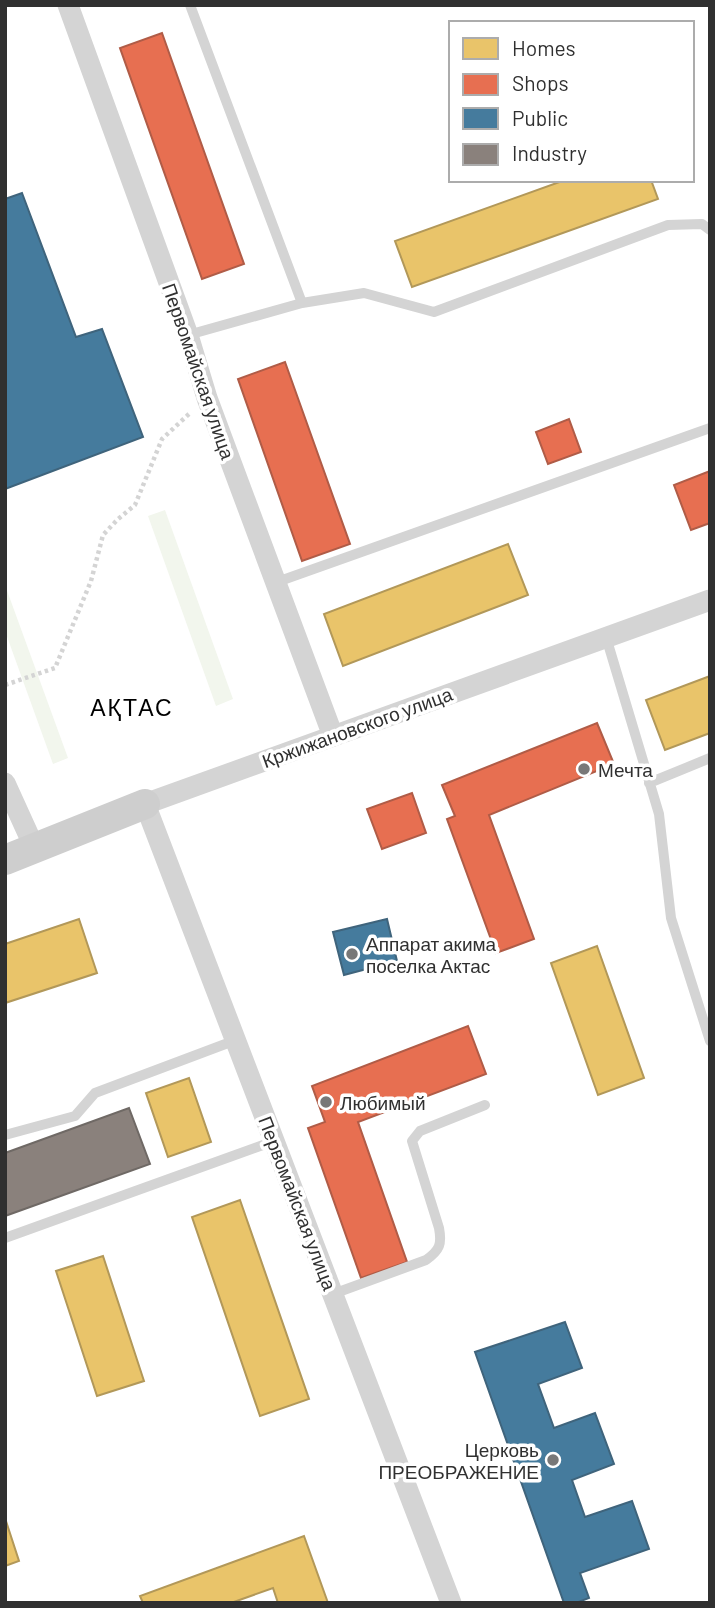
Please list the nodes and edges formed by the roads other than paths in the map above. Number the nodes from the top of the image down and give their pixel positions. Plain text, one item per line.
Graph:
1 (68, 5) edge
2 (190, 5) edge
3 (710, 230) edge
4 (302, 303) junction
5 (188, 335) junction
6 (710, 428) edge
7 (277, 582) junction
8 (710, 600) edge
9 (606, 637) junction
10 (333, 736) junction
11 (710, 758) edge
12 (5, 783) edge
13 (649, 783) junction
14 (145, 804) junction
15 (35, 849) junction
16 (5, 860) edge
17 (236, 1040) junction
18 (710, 1041) edge
19 (485, 1105) dead end
20 (5, 1135) edge
21 (274, 1141) junction
22 (5, 1238) edge
23 (333, 1294) junction
24 (451, 1603) edge

1 - 5 street, Первомайская улица
2 - 4 lane
3 - 4 lane
4 - 5 lane
5 - 7 street, Первомайская улица
6 - 7 lane
7 - 10 street, Первомайская улица
8 - 9 street, Кржижановского улица
9 - 10 street, Кржижановского улица
9 - 13 lane
10 - 14 street, Кржижановского улица
11 - 13 lane
12 - 15 street
13 - 18 lane
14 - 15 street, Кржижановского улица
14 - 17 street, Первомайская улица
15 - 16 street, Кржижановского улица
17 - 20 lane
17 - 21 street, Первомайская улица
19 - 23 lane
21 - 22 lane
21 - 23 street, Первомайская улица
23 - 24 street, Первомайская улица

